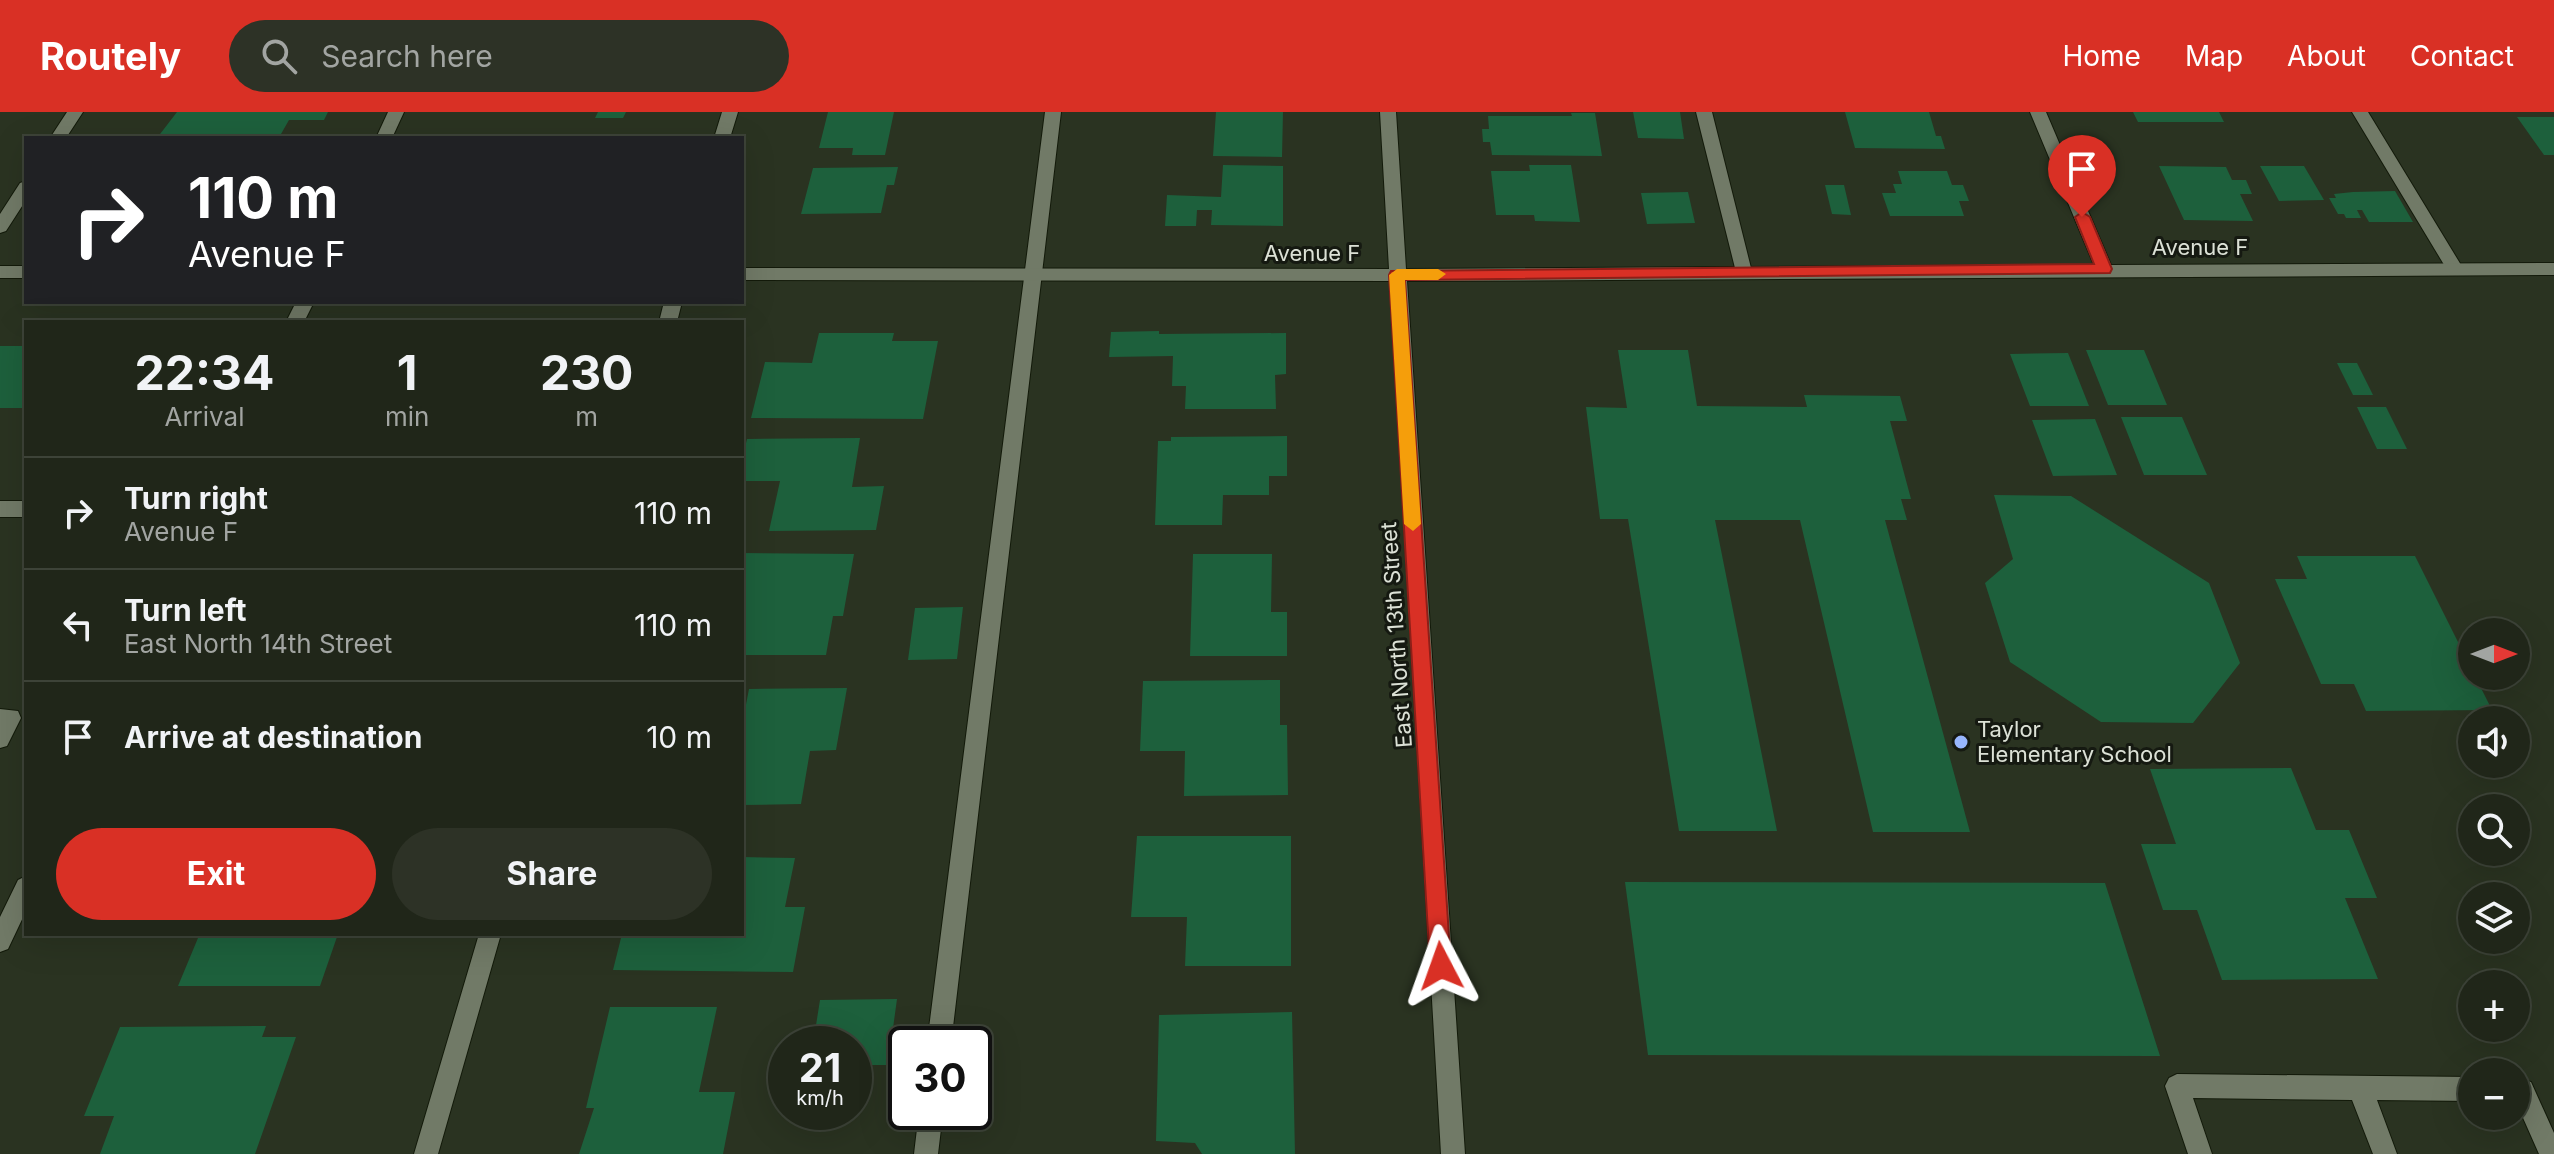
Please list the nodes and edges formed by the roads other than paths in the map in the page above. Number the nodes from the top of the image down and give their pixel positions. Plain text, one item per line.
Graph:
1 (75, 112) edge
2 (396, 112) edge
3 (730, 112) edge
4 (1053, 112) edge
5 (1388, 112) edge
6 (1704, 112) edge
7 (2038, 112) edge
8 (2360, 112) edge
9 (59, 136) edge
10 (385, 136) edge
11 (723, 136) edge
12 (24, 190) edge
13 (0, 227) edge
14 (2104, 269) junction
15 (2455, 269) junction
16 (2554, 269) edge
17 (0, 272) edge
18 (24, 272) edge
19 (1744, 272) junction
20 (744, 274) edge
21 (1033, 274) junction
22 (1397, 275) junction
23 (0, 509) edge
24 (24, 509) edge
25 (0, 718) edge
26 (0, 739) edge
27 (24, 891) edge
28 (489, 936) edge
29 (0, 941) edge
30 (941, 1026) edge
31 (2360, 1088) junction
32 (2458, 1089) edge
33 (2530, 1106) edge
34 (929, 1130) edge
35 (426, 1154) edge
36 (926, 1154) edge
37 (1453, 1154) edge
38 (2200, 1154) edge
39 (2385, 1154) edge
40 (2551, 1154) edge

1 - 9 street
2 - 10 street
3 - 11 street
4 - 21 street
5 - 22 street, East North 13th Street
6 - 19 street
7 - 14 street
8 - 15 street
12 - 13 street
14 - 15 street, Avenue F
14 - 19 street, Avenue F
15 - 16 street, Avenue F
17 - 18 street
19 - 22 street, Avenue F
20 - 21 street, Avenue F
21 - 22 street, Avenue F
21 - 30 street
22 - 37 street, East North 13th Street
23 - 24 street
25 - 26 street
27 - 29 street
28 - 35 street
31 - 32 street
31 - 38 street
31 - 39 street
33 - 40 street
34 - 36 street

